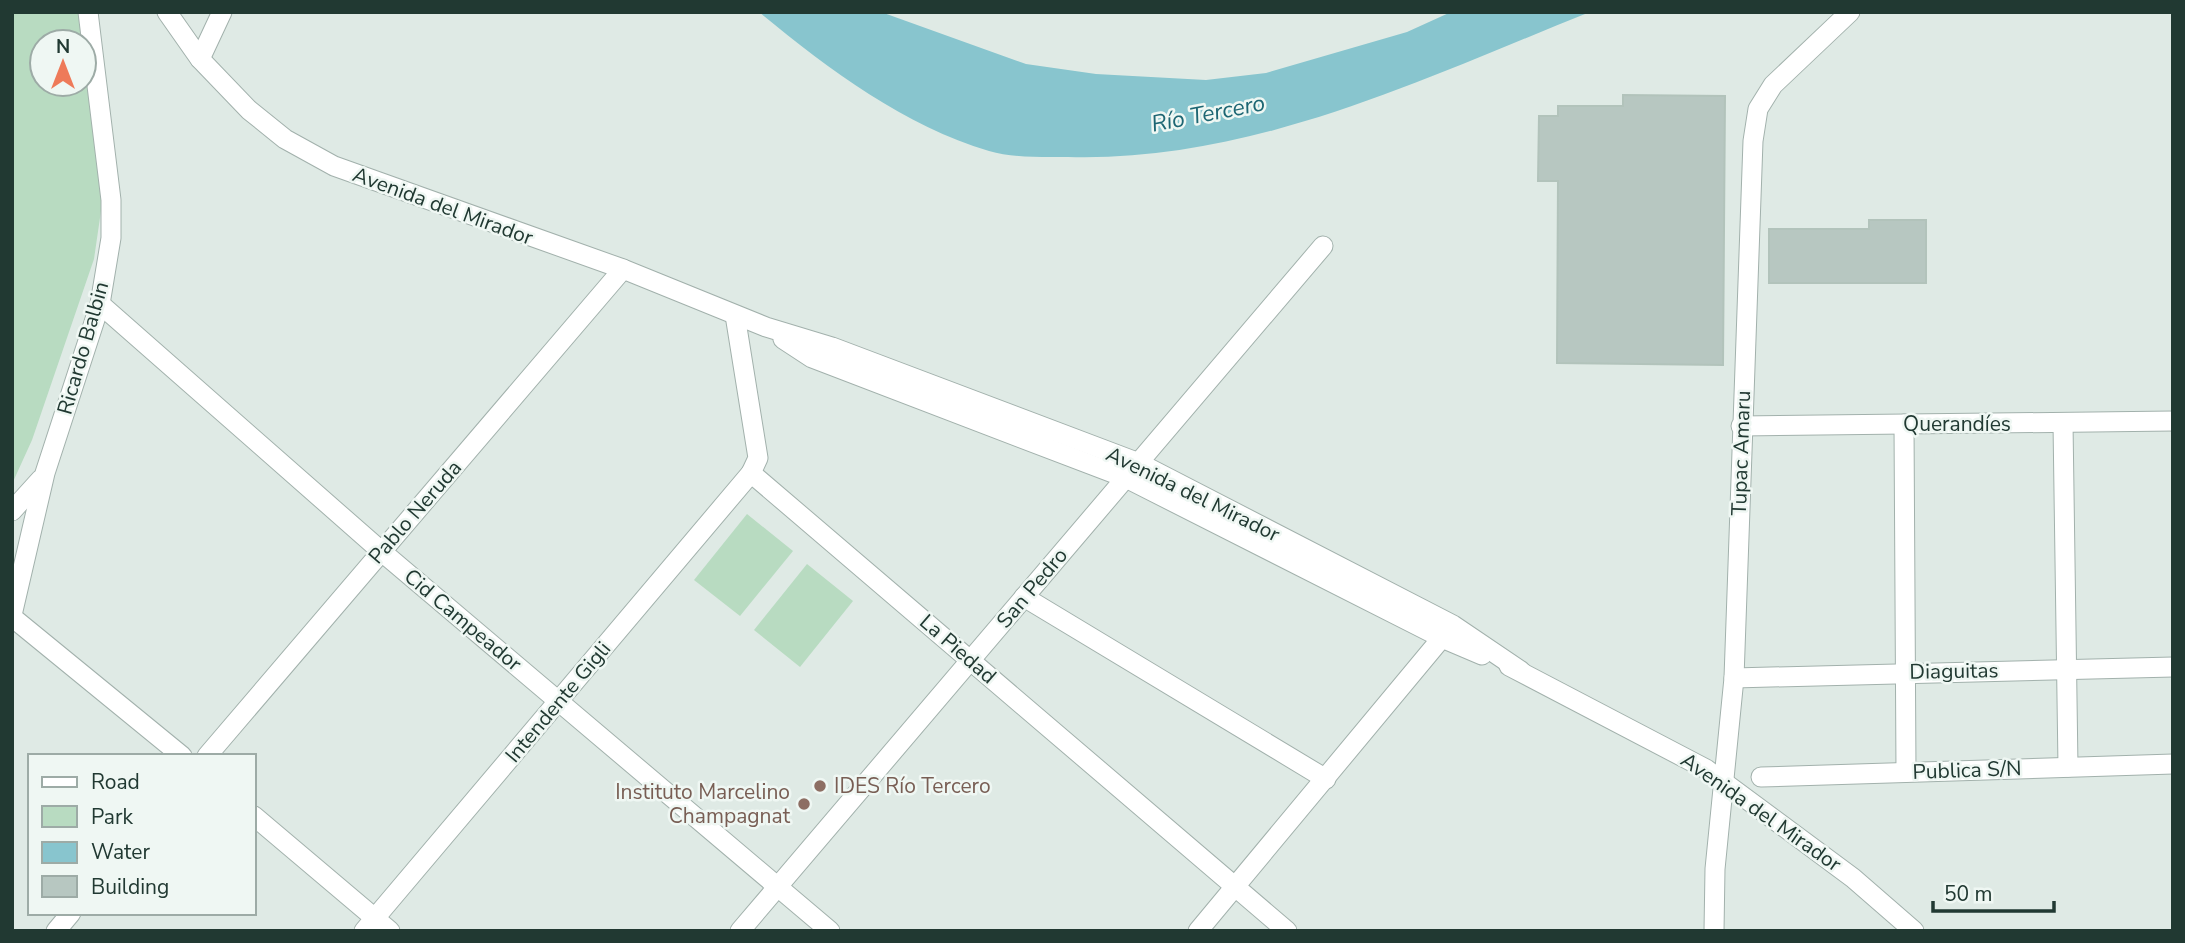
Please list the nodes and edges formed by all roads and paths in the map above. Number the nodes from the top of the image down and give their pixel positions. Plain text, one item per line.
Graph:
1 (88, 12) edge
2 (167, 12) edge
3 (222, 12) edge
4 (1850, 12) edge
5 (200, 59) junction
6 (1323, 246) dead end
7 (623, 269) junction
8 (100, 304) junction
9 (735, 315) junction
10 (2173, 421) edge
11 (2063, 423) junction
12 (1904, 425) junction
13 (1741, 426) junction
14 (1132, 470) junction
15 (45, 473) junction
16 (751, 473) junction
17 (12, 511) edge
18 (12, 522) edge
19 (29, 547) junction
20 (381, 551) junction
21 (1024, 597) junction
22 (12, 616) edge
23 (1447, 631) junction
24 (970, 660) junction
25 (2173, 667) edge
26 (2066, 670) junction
27 (1906, 671) junction
28 (1734, 678) junction
29 (558, 701) junction
30 (180, 754) edge
31 (209, 754) edge
32 (2173, 765) edge
33 (2068, 767) junction
34 (1906, 772) junction
35 (1761, 777) dead end
36 (1326, 779) junction
37 (1723, 782) junction
38 (256, 818) edge
39 (778, 887) junction
40 (1236, 887) junction
41 (69, 915) edge
42 (369, 924) edge
43 (56, 931) edge
44 (390, 931) edge
45 (740, 931) edge
46 (830, 931) edge
47 (1198, 931) edge
48 (1287, 931) edge
49 (1714, 931) edge
50 (1914, 931) edge

1 - 8 street, Ricardo Balbin
2 - 5 street, Avenida del Mirador
3 - 5 street
4 - 13 street, Tupac Amaru
5 - 7 street, Avenida del Mirador
6 - 14 street, San Pedro
7 - 9 street, Avenida del Mirador
7 - 20 street, Pablo Neruda
8 - 15 street, Ricardo Balbin
8 - 20 street, Cid Campeador
9 - 14 street, Avenida del Mirador
9 - 16 street
10 - 11 street, Querandíes
11 - 12 street, Querandíes
11 - 26 street
12 - 13 street, Querandíes
12 - 27 street
13 - 28 street, Tupac Amaru
14 - 21 street, San Pedro
14 - 23 street, Avenida del Mirador
15 - 17 street, Ricardo Balbin
15 - 19 street, Ricardo Balbin
16 - 24 street, La Piedad
16 - 29 street, Intendente Gigli
18 - 19 street
19 - 22 street, Ricardo Balbin
20 - 29 street, Cid Campeador
20 - 31 street, Pablo Neruda
21 - 24 street, San Pedro
21 - 36 street
22 - 30 street
23 - 36 street
23 - 37 street, Avenida del Mirador
24 - 39 street, San Pedro
24 - 40 street, La Piedad
25 - 26 street, Diaguitas
26 - 27 street, Diaguitas
26 - 33 street
27 - 28 street, Diaguitas
27 - 34 street
28 - 37 street, Tupac Amaru
29 - 39 street, Cid Campeador
29 - 42 street, Intendente Gigli
32 - 33 street, Publica S/N
33 - 34 street, Publica S/N
34 - 35 street, Publica S/N
36 - 40 street
37 - 49 street, Tupac Amaru
37 - 50 street, Avenida del Mirador
38 - 42 street
39 - 45 street, San Pedro
39 - 46 street, Cid Campeador
40 - 47 street
40 - 48 street, La Piedad
41 - 43 street
42 - 44 street

